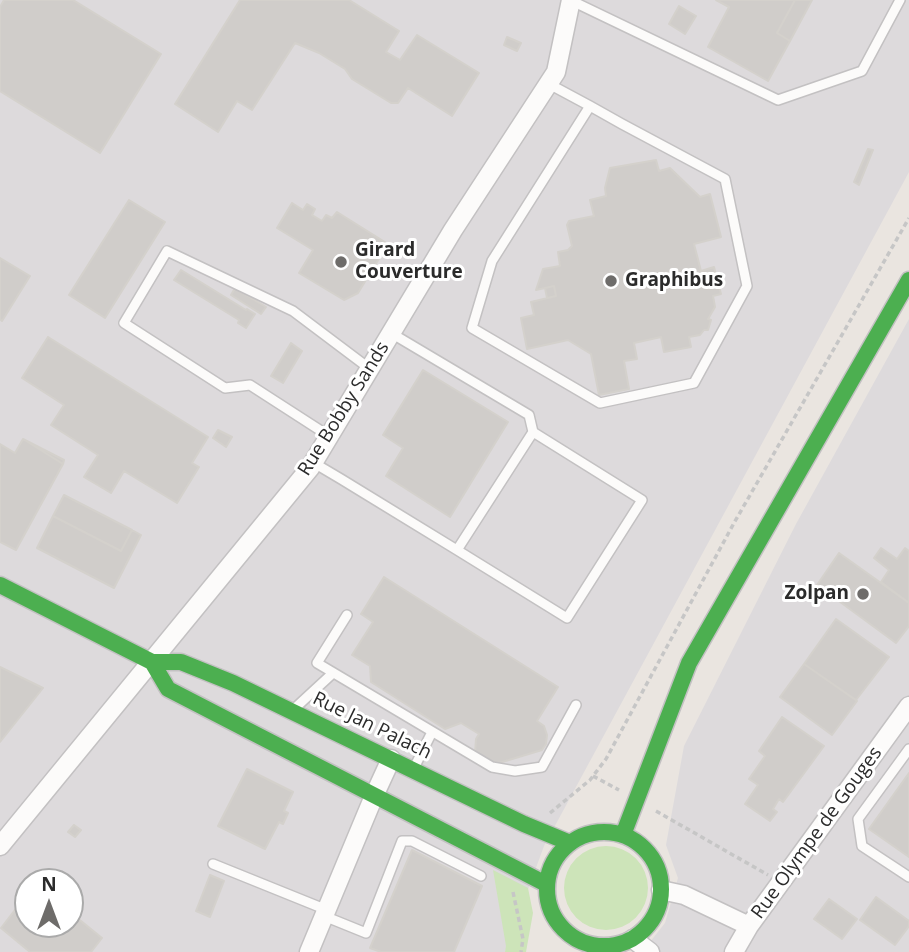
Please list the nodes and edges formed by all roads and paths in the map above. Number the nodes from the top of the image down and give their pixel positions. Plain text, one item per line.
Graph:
1 (572, 0) edge
2 (900, 0) edge
3 (549, 84) junction
4 (590, 106) junction
5 (909, 218) edge
6 (909, 280) edge
7 (391, 333) junction
8 (370, 369) junction
9 (533, 432) junction
10 (330, 436) junction
11 (314, 463) junction
12 (457, 550) junction
13 (0, 585) edge
14 (347, 615) dead end
15 (152, 662) junction
16 (334, 673) junction
17 (576, 705) dead end
18 (909, 706) edge
19 (292, 711) junction
20 (432, 732) junction
21 (909, 749) edge
22 (391, 759) junction
23 (413, 770) junction
24 (593, 776) junction
25 (374, 796) junction
26 (637, 800) junction
27 (534, 828) junction
28 (623, 835) junction
29 (569, 843) junction
30 (0, 846) edge
31 (213, 864) dead end
32 (481, 876) dead end
33 (909, 877) edge
34 (781, 882) junction
35 (546, 884) junction
36 (661, 890) junction
37 (325, 913) junction
38 (749, 926) junction
39 (633, 939) junction
40 (572, 946) edge
41 (309, 952) edge
42 (650, 952) edge
43 (734, 952) edge

1 - 2 lane
1 - 3 street, Rue Bobby Sands
3 - 4 lane
3 - 7 street, Rue Bobby Sands
4 - 4 lane
5 - 24 path
6 - 26 street
7 - 8 street, Rue Bobby Sands
7 - 9 lane
8 - 10 street, Rue Bobby Sands
8 - 10 lane
9 - 12 lane
9 - 12 lane
10 - 11 street, Rue Bobby Sands
11 - 12 lane
11 - 15 street, Rue Bobby Sands
13 - 15 street, Rue Jan Palach
14 - 16 lane
15 - 19 street, Rue Jan Palach
15 - 25 street, Rue Jan Palach
15 - 30 street, Rue Bobby Sands
16 - 19 lane
16 - 20 lane
17 - 20 lane
18 - 34 street, Rue Olympe de Gouges
19 - 22 street, Rue Jan Palach
20 - 23 lane
21 - 33 lane
22 - 23 street, Rue Jan Palach
22 - 25 street
23 - 27 street, Rue Jan Palach
24 - 26 path
24 - 27 path
25 - 35 street, Rue Jan Palach
25 - 37 street
26 - 28 street
26 - 34 path
27 - 29 street, Rue Jan Palach
28 - 29 street
28 - 36 street
29 - 35 street
31 - 37 lane
32 - 37 lane
34 - 38 street, Rue Olympe de Gouges
35 - 40 street
36 - 38 street, Rue Olympe de Gouges
36 - 39 street
37 - 41 street
38 - 43 street, Rue Olympe de Gouges
39 - 40 street
39 - 42 street

